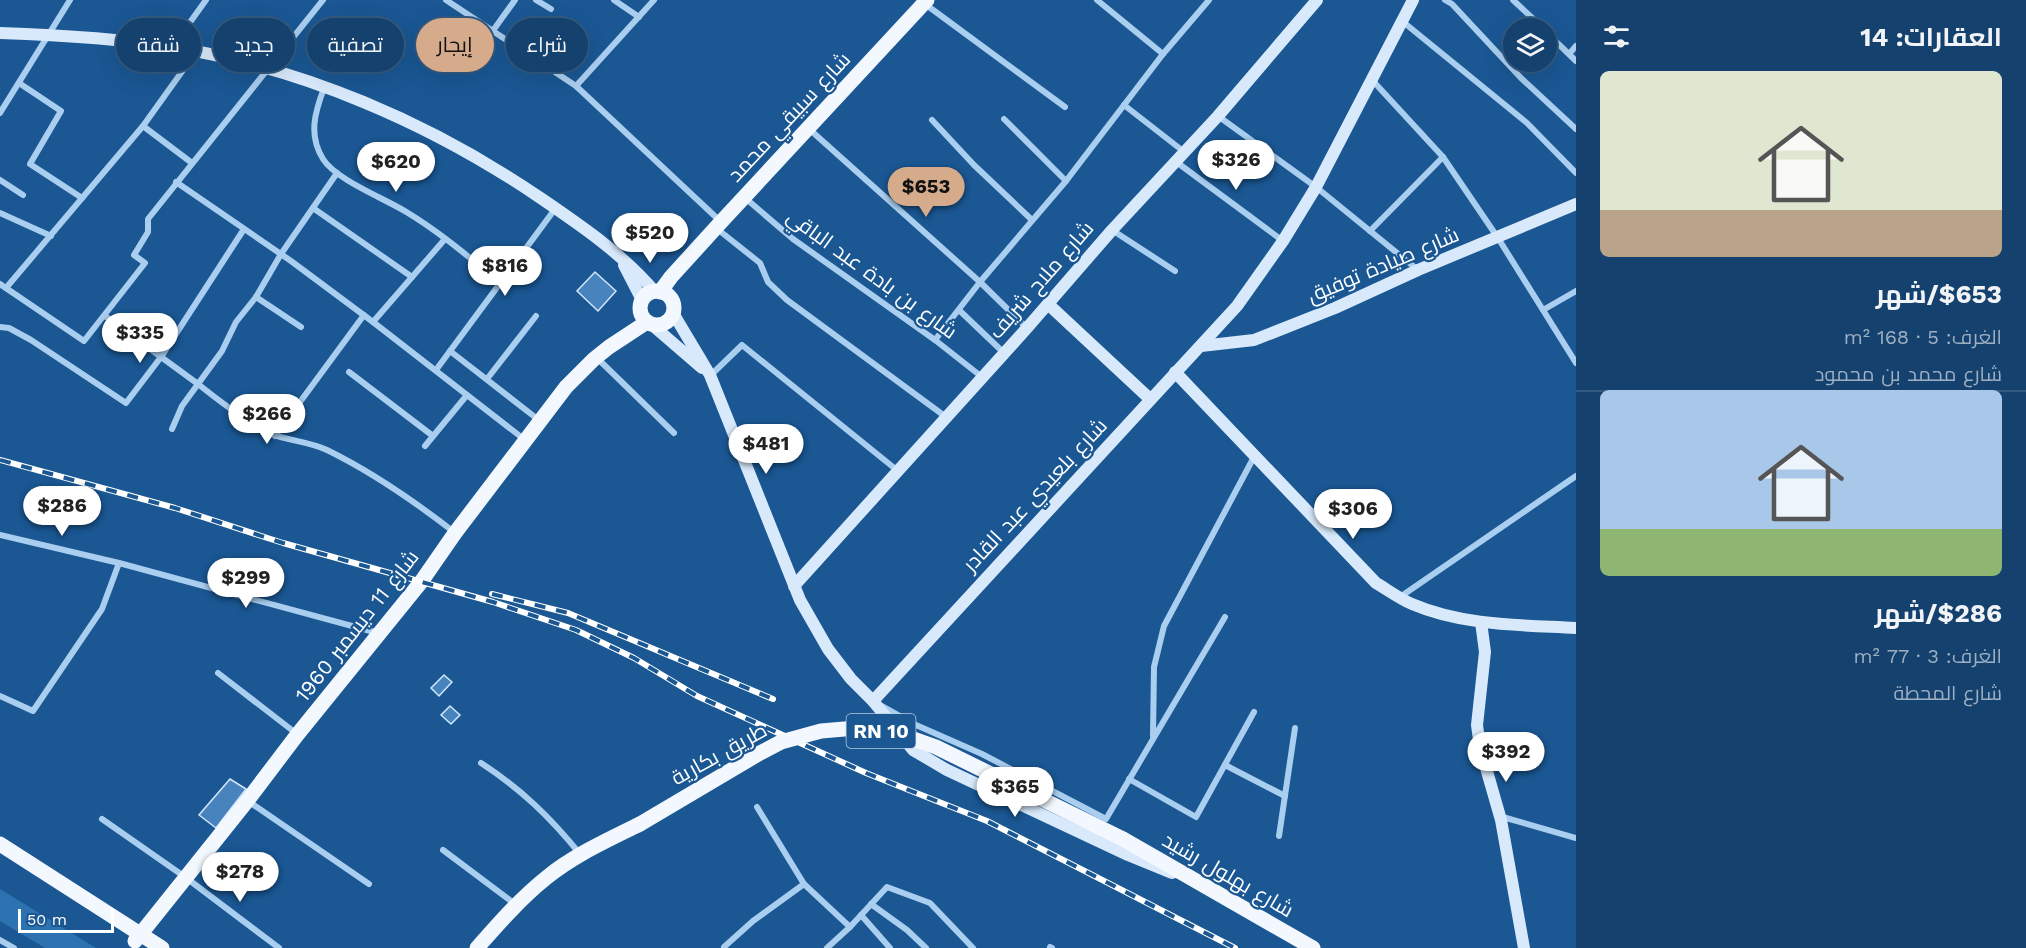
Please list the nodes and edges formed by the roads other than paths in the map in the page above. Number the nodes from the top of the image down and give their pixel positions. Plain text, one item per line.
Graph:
1 (70, 0) edge
2 (205, 0) edge
3 (323, 0) edge
4 (446, 0) edge
5 (515, 0) edge
6 (536, 0) edge
7 (614, 0) edge
8 (654, 0) edge
9 (1097, 0) edge
10 (1209, 0) edge
11 (1317, 0) edge
12 (1413, 0) edge
13 (1445, 0) edge
14 (1514, 0) edge
15 (926, 2) edge
16 (551, 9) dead end
17 (639, 17) junction
18 (193, 18) edge
19 (472, 18) edge
20 (1533, 18) edge
21 (1402, 21) junction
22 (494, 29) edge
23 (0, 33) edge
24 (494, 33) edge
25 (295, 34) edge
26 (49, 35) junction
27 (116, 39) edge
28 (1557, 43) edge
29 (1576, 46) edge
30 (1162, 54) junction
31 (1569, 54) junction
32 (1576, 61) edge
33 (182, 72) edge
34 (265, 72) edge
35 (276, 72) edge
36 (1373, 81) junction
37 (19, 82) junction
38 (576, 86) junction
39 (324, 88) junction
40 (1124, 105) junction
41 (1065, 106) dead end
42 (1, 109) edge
43 (1218, 116) junction
44 (1004, 119) dead end
45 (932, 120) dead end
46 (143, 126) junction
47 (808, 128) junction
48 (1576, 129) edge
49 (1183, 151) junction
50 (1443, 157) junction
51 (1174, 161) junction
52 (192, 163) junction
53 (337, 173) junction
54 (1576, 173) edge
55 (0, 180) edge
56 (1066, 181) junction
57 (176, 182) junction
58 (1316, 187) junction
59 (23, 195) dead end
60 (744, 197) junction
61 (82, 198) junction
62 (1576, 204) edge
63 (313, 208) junction
64 (555, 208) junction
65 (0, 213) edge
66 (1032, 220) junction
67 (719, 225) junction
68 (244, 229) junction
69 (1112, 230) junction
70 (1370, 231) junction
71 (51, 236) junction
72 (445, 238) junction
73 (1498, 238) junction
74 (1283, 241) junction
75 (281, 254) junction
76 (682, 264) junction
77 (1418, 270) junction
78 (1175, 271) dead end
79 (412, 277) junction
80 (980, 282) junction
81 (501, 283) junction
82 (3, 286) edge
83 (1576, 291) edge
84 (256, 297) junction
85 (649, 297) junction
86 (1048, 304) junction
87 (673, 310) junction
88 (958, 310) junction
89 (1543, 310) junction
90 (364, 315) junction
91 (105, 316) junction
92 (536, 316) dead end
93 (373, 322) junction
94 (649, 323) junction
95 (0, 327) edge
96 (300, 327) dead end
97 (1027, 328) junction
98 (935, 340) junction
99 (1201, 346) junction
100 (609, 347) junction
101 (450, 351) junction
102 (1003, 352) junction
103 (160, 357) junction
104 (596, 357) junction
105 (1576, 363) edge
106 (436, 370) junction
107 (350, 372) dead end
108 (1175, 372) junction
109 (710, 375) junction
110 (982, 377) junction
111 (487, 380) junction
112 (199, 385) junction
113 (467, 395) junction
114 (1150, 399) junction
115 (946, 417) junction
116 (540, 421) junction
117 (172, 429) dead end
118 (674, 433) dead end
119 (275, 436) junction
120 (434, 436) junction
121 (526, 441) junction
122 (425, 446) dead end
123 (1255, 454) junction
124 (898, 471) junction
125 (1576, 476) edge
126 (455, 533) junction
127 (0, 535) edge
128 (120, 563) junction
129 (794, 586) junction
130 (1400, 597) junction
131 (1225, 617) dead end
132 (1480, 622) junction
133 (1576, 628) edge
134 (379, 633) junction
135 (218, 673) dead end
136 (0, 695) edge
137 (873, 701) junction
138 (1254, 712) dead end
139 (1295, 728) dead end
140 (297, 735) junction
141 (1153, 737) junction
142 (481, 763) dead end
143 (1225, 765) junction
144 (1129, 779) junction
145 (1285, 796) junction
146 (247, 801) junction
147 (757, 807) dead end
148 (1500, 816) junction
149 (102, 819) dead end
150 (1279, 836) dead end
151 (1576, 838) edge
152 (1123, 839) joint
153 (0, 844) edge
154 (443, 850) dead end
155 (580, 855) junction
156 (0, 856) edge
157 (185, 877) junction
158 (1195, 880) junction
159 (369, 884) dead end
160 (804, 884) junction
161 (872, 904) junction
162 (515, 905) junction
163 (861, 915) junction
164 (850, 927) junction
165 (0, 940) edge
166 (140, 941) edge
167 (832, 946) edge
168 (14, 948) edge
169 (162, 948) edge
170 (279, 948) edge
171 (477, 948) edge
172 (724, 948) edge
173 (890, 948) edge
174 (926, 948) edge
175 (973, 948) edge
176 (1313, 948) edge
177 (1524, 948) edge

1 - 26 street
2 - 18 street
3 - 25 street
4 - 19 street
5 - 22 street
6 - 16 street
7 - 17 street
8 - 17 street
9 - 30 street
10 - 30 street
11 - 43 main road, شارع ملاح شريف
12 - 21 main road, شارع بلعيدي عبد القادر
13 - 48 street
14 - 20 street
15 - 41 street
15 - 47 main road, شارع سبيقي محمد
17 - 38 street
21 - 36 main road, شارع بلعيدي عبد القادر
21 - 54 street
23 - 26 main road
24 - 38 street
26 - 27 main road
26 - 37 street
28 - 31 street
29 - 31 street
30 - 40 street
31 - 32 street
33 - 46 street
34 - 52 street
35 - 39 main road
36 - 50 street
36 - 58 main road, شارع بلعيدي عبد القادر
37 - 42 street
37 - 61 street
38 - 67 street
39 - 53 street
39 - 64 main road
40 - 49 street
40 - 56 street
43 - 49 main road, شارع ملاح شريف
43 - 58 street
44 - 56 street
45 - 66 street
46 - 52 street
46 - 61 street
47 - 60 main road, شارع سبيقي محمد
47 - 80 street
49 - 51 main road, شارع ملاح شريف
50 - 70 street
50 - 73 street
51 - 69 main road, شارع ملاح شريف
51 - 74 street
52 - 57 street
53 - 63 street
53 - 72 street
55 - 59 street
56 - 66 street
57 - 68 street
57 - 91 street
58 - 70 street
58 - 74 main road, شارع بلعيدي عبد القادر
60 - 67 main road, شارع سبيقي محمد
60 - 98 street, شارع بن بادة عبد الباقي
61 - 71 street
62 - 73 main road, شارع صيادة توفيق
63 - 75 street
63 - 79 street
64 - 81 street
64 - 85 main road
65 - 71 street
66 - 80 street
67 - 76 main road, شارع سبيقي محمد
67 - 115 street
68 - 75 street
68 - 103 street
69 - 78 street
69 - 86 main road, شارع ملاح شريف
70 - 77 street
71 - 82 street
72 - 79 street
72 - 81 street
73 - 77 main road, شارع صيادة توفيق
73 - 89 street
74 - 99 main road, شارع بلعيدي عبد القادر
75 - 84 street
75 - 90 street
76 - 85 main road, شارع سبيقي محمد
76 - 87 main road
77 - 99 main road, شارع صيادة توفيق
79 - 93 street
80 - 88 street
80 - 97 street
81 - 101 street
82 - 91 street
83 - 89 street
84 - 96 street
84 - 112 street
85 - 87 main road
85 - 94 main road
85 - 100 main road, شارع 11 ديسمبر 1960
86 - 97 main road, شارع ملاح شريف
86 - 114 main road
87 - 94 main road
87 - 109 main road
88 - 98 street
88 - 102 street
89 - 105 street
90 - 93 street
90 - 119 street
91 - 103 street
92 - 111 street
93 - 106 street
94 - 100 main road, شارع 11 ديسمبر 1960
94 - 109 main road
95 - 103 street
97 - 102 main road, شارع ملاح شريف
98 - 110 street, شارع بن بادة عبد الباقي
99 - 108 main road, شارع بلعيدي عبد القادر
100 - 104 main road, شارع 11 ديسمبر 1960
101 - 106 street
101 - 111 street
102 - 110 main road, شارع ملاح شريف
103 - 112 street
104 - 116 main road, شارع 11 ديسمبر 1960
104 - 118 street
106 - 113 street
107 - 120 street
108 - 114 main road, شارع بلعيدي عبد القادر
108 - 123 main road
109 - 124 street
109 - 129 main road
110 - 115 main road, شارع ملاح شريف
111 - 116 street
112 - 117 street
112 - 119 street
113 - 120 street
113 - 121 street
114 - 137 main road, شارع بلعيدي عبد القادر
115 - 124 main road, شارع ملاح شريف
116 - 121 main road, شارع 11 ديسمبر 1960
119 - 126 street
120 - 122 street
121 - 126 main road, شارع 11 ديسمبر 1960
123 - 130 main road
123 - 141 street
124 - 129 main road, شارع ملاح شريف
125 - 130 street
126 - 134 main road, شارع 11 ديسمبر 1960
127 - 128 street
128 - 134 street
128 - 136 street
129 - 137 main road
130 - 132 main road
131 - 141 street
132 - 133 main road
132 - 148 main road
134 - 140 main road, شارع 11 ديسمبر 1960
135 - 140 street
137 - 144 street
137 - 158 main road
138 - 143 street
139 - 145 street
140 - 146 main road, شارع 11 ديسمبر 1960
141 - 144 street
142 - 155 street
143 - 144 street
143 - 145 street
145 - 150 street
146 - 157 main road, شارع 11 ديسمبر 1960
146 - 159 street
147 - 160 street
148 - 151 street
148 - 177 main road
149 - 157 street
152 - 155 main road, طريق بكارية / RN 10, bridge
152 - 158 main road, شارع بهلول رشيد / RN 10
153 - 166 main road
154 - 162 street
155 - 162 main road, RN 10
156 - 166 main road
157 - 166 main road, شارع 11 ديسمبر 1960
157 - 170 street
158 - 176 main road, شارع بهلول رشيد / RN 10
160 - 164 street
160 - 172 street
161 - 163 street
161 - 174 street
161 - 175 street
162 - 171 main road, RN 10
163 - 164 street
163 - 173 street
164 - 167 street
165 - 168 street
166 - 169 main road

